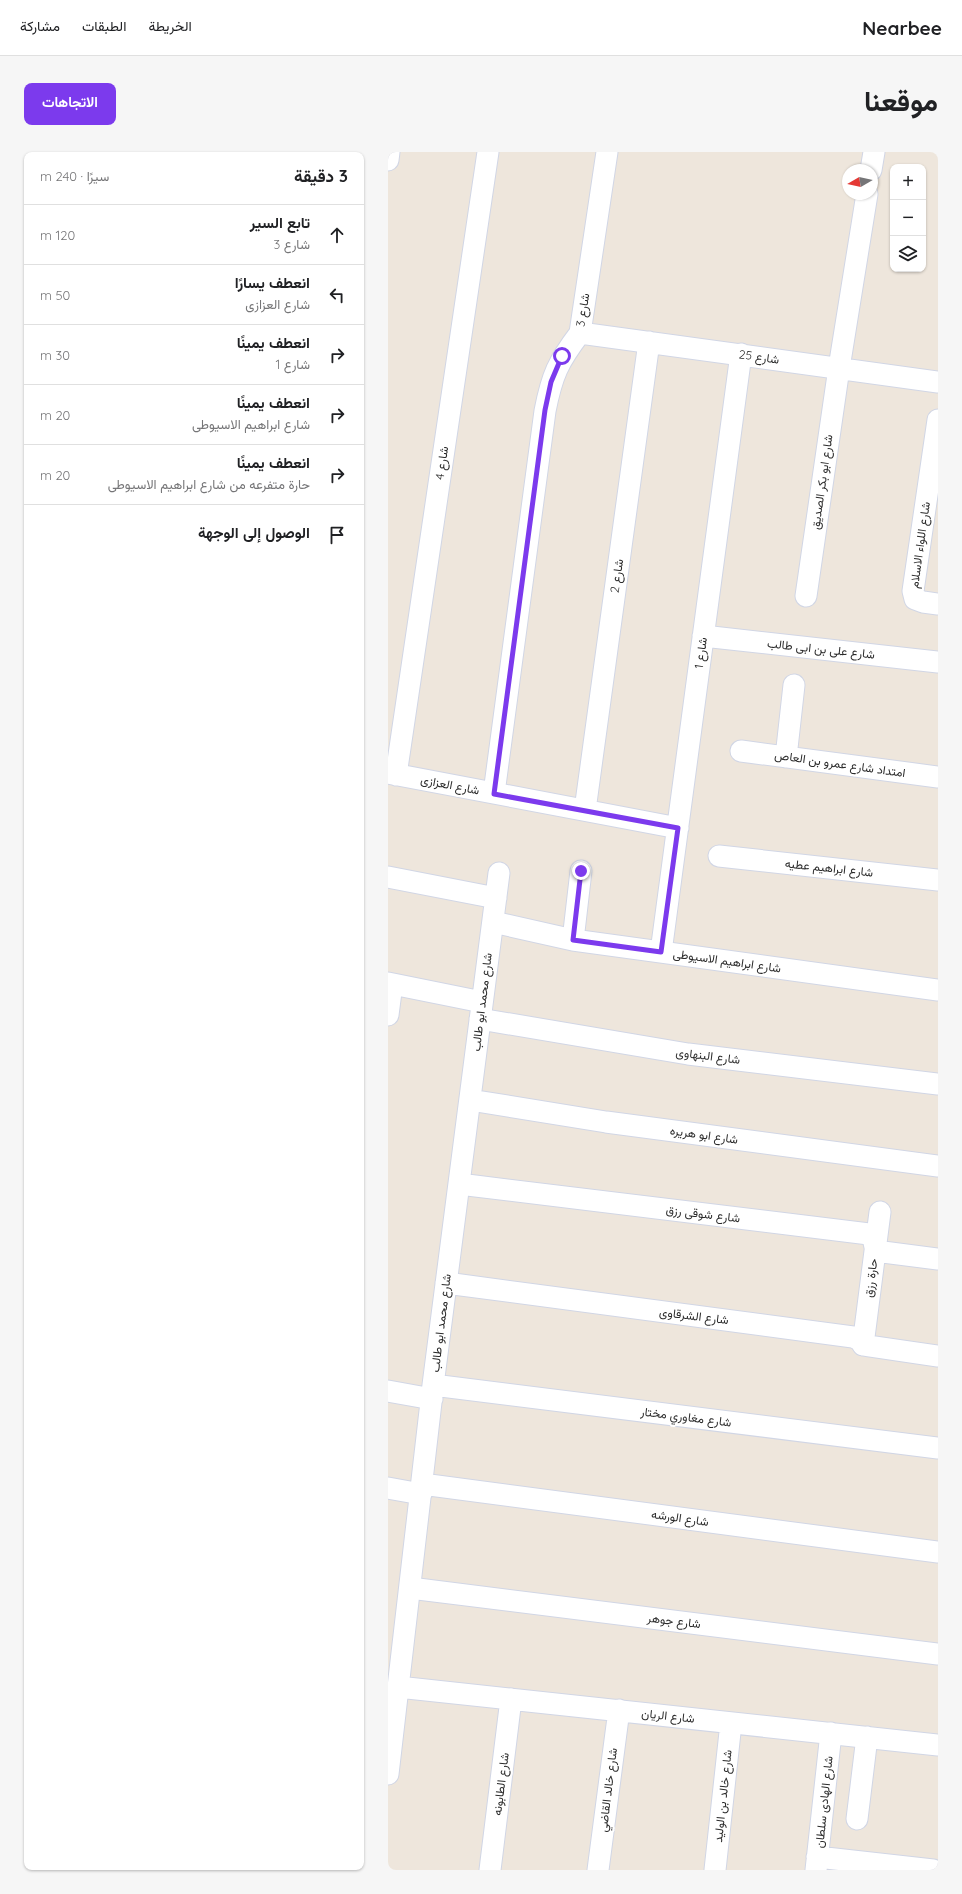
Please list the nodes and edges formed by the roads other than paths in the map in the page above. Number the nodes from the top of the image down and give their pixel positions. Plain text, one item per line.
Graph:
1 (389, 152) edge
2 (488, 152) edge
3 (607, 152) edge
4 (874, 152) edge
5 (388, 160) edge
6 (872, 164) edge
7 (866, 200) edge
8 (580, 332) junction
9 (649, 342) junction
10 (741, 354) junction
11 (839, 368) junction
12 (938, 382) edge
13 (938, 420) edge
14 (806, 596) dead end
15 (938, 604) edge
16 (703, 636) junction
17 (938, 662) edge
18 (794, 685) dead end
19 (741, 751) dead end
20 (786, 757) junction
21 (392, 774) edge
22 (938, 777) edge
23 (494, 794) junction
24 (585, 810) junction
25 (678, 828) junction
26 (719, 856) dead end
27 (581, 871) dead end
28 (499, 873) dead end
29 (388, 877) edge
30 (938, 880) edge
31 (496, 898) junction
32 (493, 922) junction
33 (573, 940) junction
34 (661, 952) junction
35 (390, 984) edge
36 (938, 990) edge
37 (481, 1011) junction
38 (388, 1015) edge
39 (938, 1084) edge
40 (470, 1100) junction
41 (938, 1166) edge
42 (459, 1184) junction
43 (880, 1212) dead end
44 (875, 1247) junction
45 (938, 1258) edge
46 (446, 1283) junction
47 (863, 1345) junction
48 (938, 1356) edge
49 (388, 1391) edge
50 (432, 1392) junction
51 (938, 1448) edge
52 (388, 1488) edge
53 (421, 1489) junction
54 (938, 1552) edge
55 (410, 1588) junction
56 (938, 1654) edge
57 (398, 1687) junction
58 (511, 1699) junction
59 (619, 1710) junction
60 (731, 1723) junction
61 (831, 1733) junction
62 (867, 1737) junction
63 (938, 1745) edge
64 (388, 1774) edge
65 (857, 1819) dead end
66 (817, 1864) edge
67 (490, 1870) edge
68 (598, 1870) edge
69 (715, 1870) edge
70 (933, 1870) edge

1 - 5 street
2 - 21 street, شارع 4
3 - 8 street, شارع 3
4 - 6 street
7 - 11 street, شارع ابو بكر الصديق
8 - 9 street, شارع 25
8 - 23 street, شارع 3
9 - 10 street, شارع 25
9 - 24 street, شارع 2
10 - 11 street, شارع 25
10 - 16 street, شارع 1
11 - 12 street, شارع 25
11 - 14 street, شارع ابو بكر الصديق
13 - 15 street, شارع اللواء الاسلام
16 - 17 street, شارع على بن ابى طالب
16 - 25 street, شارع 1
18 - 20 street
19 - 20 street, امتداد شارع عمرو بن العاص
20 - 22 street, امتداد شارع عمرو بن العاص
21 - 23 street, شارع العزازى
23 - 24 street, شارع العزازى
24 - 25 street, شارع العزازى
25 - 34 street, شارع 1
26 - 30 street, شارع ابراهيم عطيه
27 - 33 street
28 - 31 street, شارع محمد ابو طالب
29 - 31 street
31 - 32 street, شارع محمد ابو طالب
32 - 33 street, شارع ابراهيم الاسيوطى
32 - 37 street, شارع محمد ابو طالب
33 - 34 street, شارع ابراهيم الاسيوطى
34 - 36 street, شارع ابراهيم الاسيوطى
35 - 37 street, شارع البنهاوى
35 - 38 street
37 - 39 street, شارع البنهاوى
37 - 40 street, شارع محمد ابو طالب
40 - 41 street, شارع ابو هريره
40 - 42 street, شارع محمد ابو طالب
42 - 44 street, شارع شوقى رزق
42 - 46 street, شارع محمد ابو طالب
43 - 44 street, حارة رزق
44 - 45 street
44 - 47 street, حارة رزق
46 - 47 street, شارع الشرقاوى
46 - 50 street, شارع محمد ابو طالب
47 - 48 street, شارع الشرقاوى
49 - 50 street, شارع مغاوري مختار
50 - 51 street, شارع مغاوري مختار
50 - 53 street, شارع محمد ابو طالب
52 - 53 street, شارع الورشه
53 - 54 street, شارع الورشه
53 - 55 street, شارع محمد ابو طالب
55 - 56 street, شارع جوهر
55 - 57 street, شارع محمد ابو طالب
57 - 58 street, شارع الريان
57 - 64 street, شارع محمد ابو طالب
58 - 59 street, شارع الريان
58 - 67 street, شارع الطابونه
59 - 60 street, شارع الريان
59 - 68 street, شارع خالد القاضي
60 - 61 street, شارع الريان
60 - 69 street, شارع خالد بن الوليد
61 - 62 street, شارع الريان
61 - 66 street, شارع الهادى سلطان
62 - 63 street, شارع الريان
62 - 65 street
66 - 70 street

